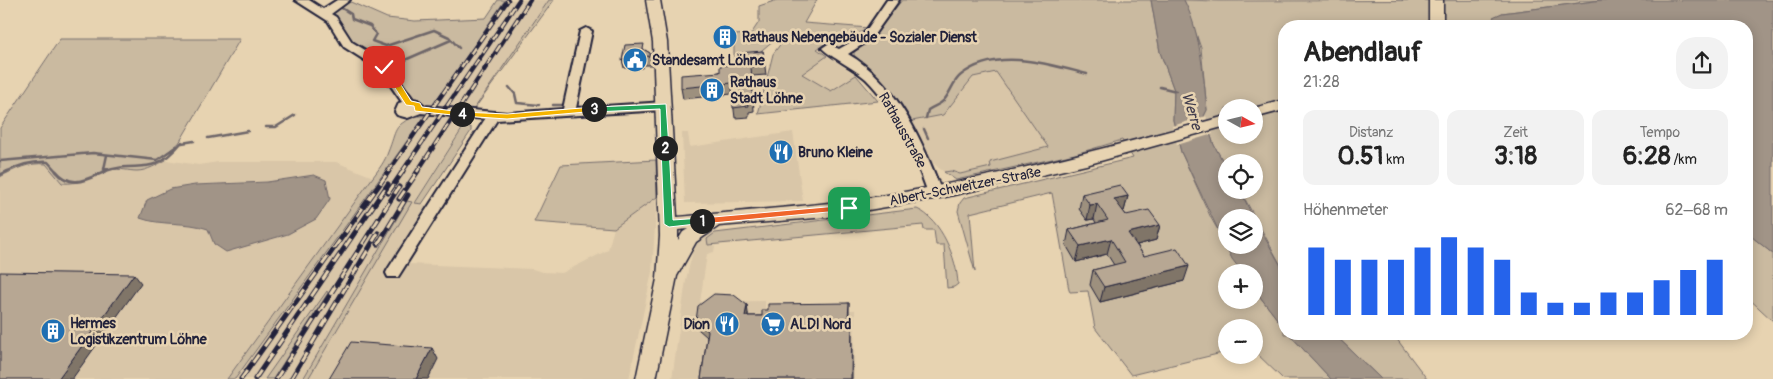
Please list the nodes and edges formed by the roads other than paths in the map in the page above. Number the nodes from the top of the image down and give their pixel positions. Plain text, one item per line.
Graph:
1 (301, 0) edge
2 (344, 0) edge
3 (653, 0) edge
4 (893, 0) edge
5 (1436, 0) edge
6 (323, 14) junction
7 (1436, 20) edge
8 (586, 31) dead end
9 (664, 106) junction
10 (1278, 106) edge
11 (1263, 110) edge
12 (569, 112) junction
13 (493, 116) junction
14 (1218, 123) edge
15 (935, 193) junction
16 (715, 220) junction
17 (669, 224) junction
18 (393, 273) dead end
19 (667, 279) junction
20 (646, 379) edge

1 - 6 street
2 - 6 street
3 - 9 main road
4 - 15 street, Rathausstraße
5 - 7 main road
6 - 13 street
8 - 12 street
9 - 12 street
9 - 17 main road
10 - 11 main road
12 - 13 street
13 - 18 street
14 - 15 main road, Albert-Schweitzer-Straße
15 - 16 main road, Albert-Schweitzer-Straße
16 - 17 main road, Albert-Schweitzer-Straße
16 - 19 main road
17 - 19 main road
19 - 20 main road

